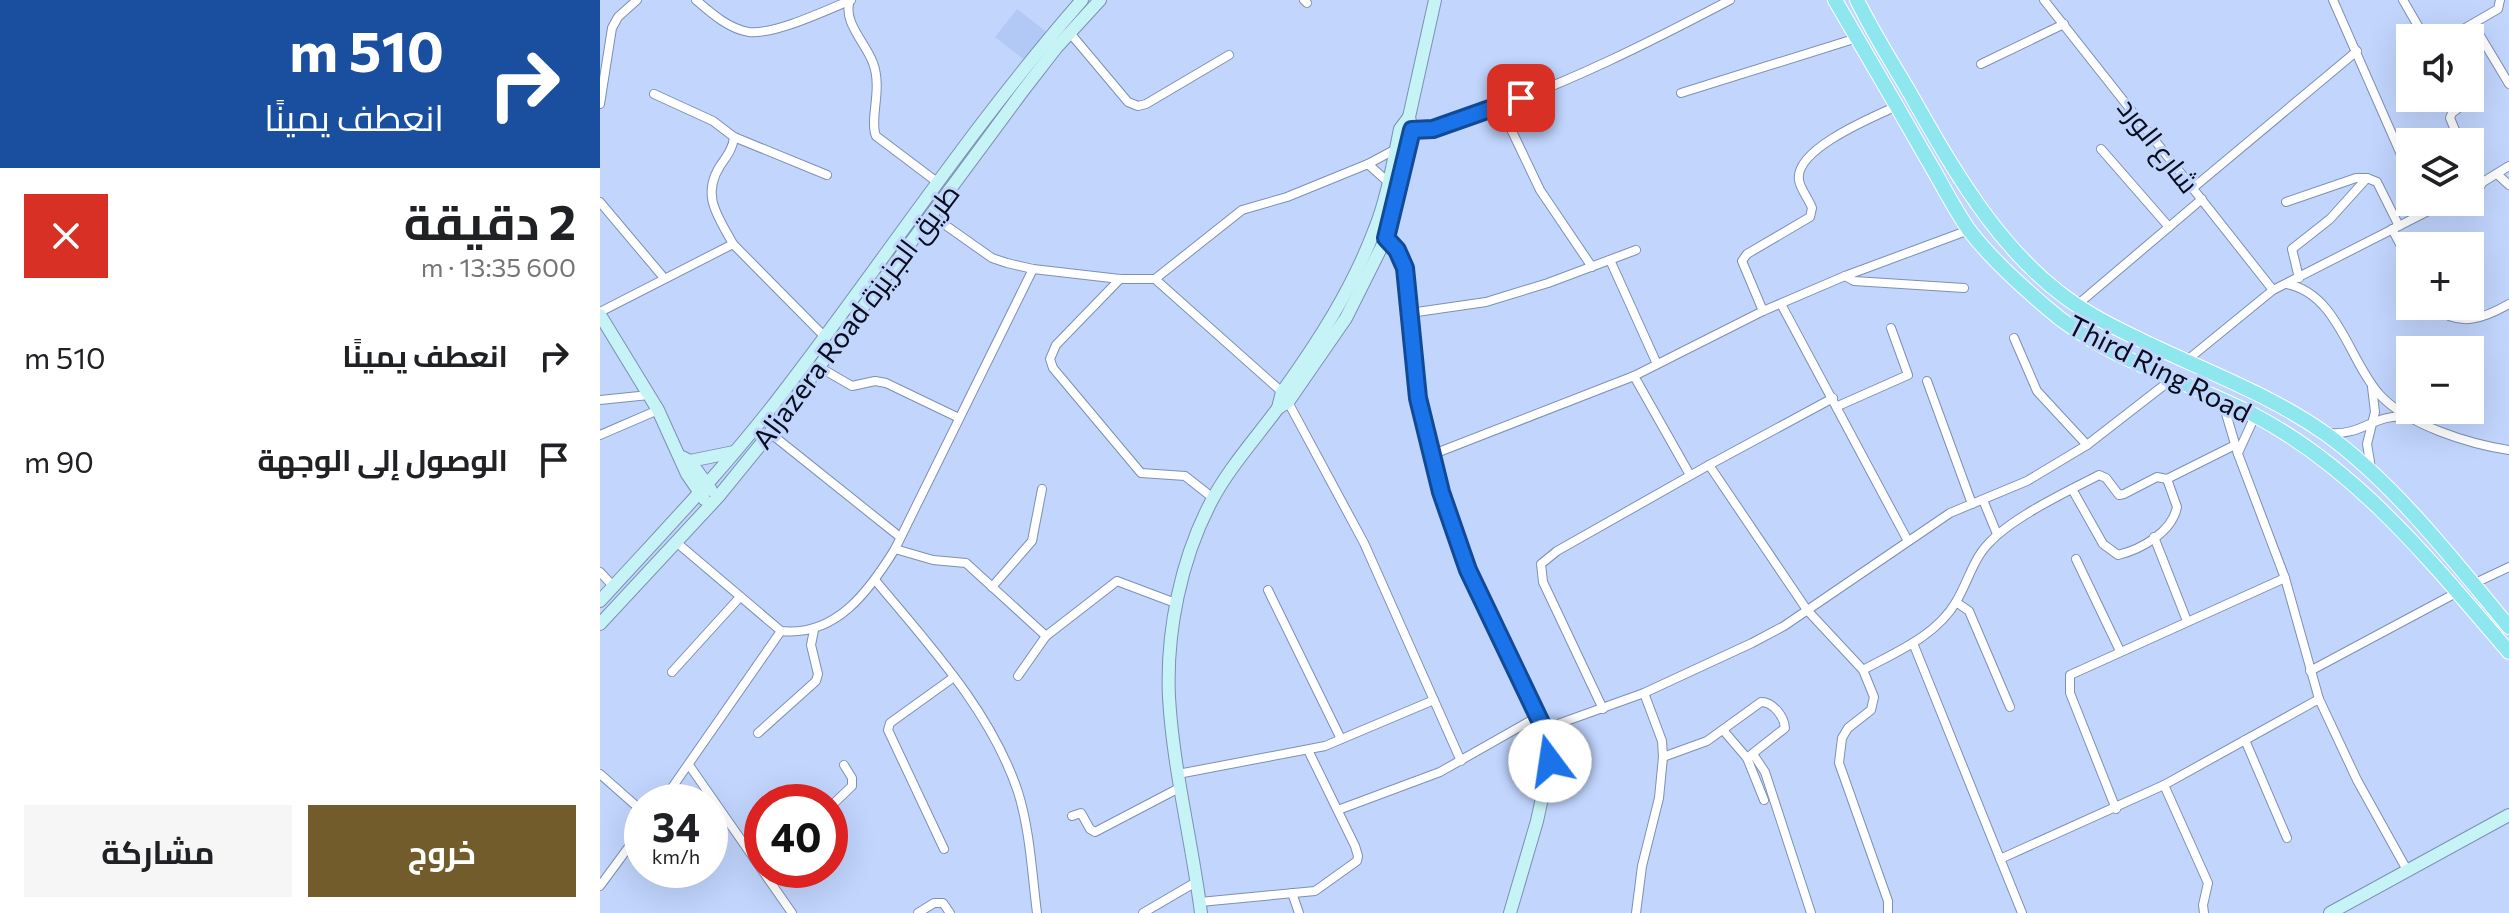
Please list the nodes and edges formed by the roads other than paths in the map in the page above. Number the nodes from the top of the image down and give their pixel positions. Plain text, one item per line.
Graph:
1 (637, 0) edge
2 (696, 0) edge
3 (851, 0) edge
4 (1082, 0) edge
5 (1100, 0) edge
6 (1435, 0) edge
7 (1730, 0) edge
8 (1857, 0) edge
9 (2044, 0) edge
10 (2333, 0) edge
11 (2403, 0) edge
12 (2500, 0) edge
13 (1835, 1) edge
14 (2064, 24) junction
15 (2417, 24) edge
16 (2473, 24) edge
17 (1070, 33) junction
18 (1857, 38) junction
19 (2484, 42) edge
20 (2357, 51) junction
21 (1229, 55) dead end
22 (1981, 64) dead end
23 (2508, 80) edge
24 (1681, 93) dead end
25 (654, 94) dead end
26 (600, 102) edge
27 (1500, 106) junction
28 (1897, 106) junction
29 (1407, 126) junction
30 (734, 137) junction
31 (2396, 142) edge
32 (1396, 149) junction
33 (2101, 149) dead end
34 (1368, 164) junction
35 (2509, 166) edge
36 (2497, 174) junction
37 (827, 175) dead end
38 (2367, 178) junction
39 (937, 182) junction
40 (1388, 182) junction
41 (2484, 183) edge
42 (2509, 185) edge
43 (2193, 188) junction
44 (2202, 199) junction
45 (600, 202) edge
46 (2286, 202) dead end
47 (931, 215) junction
48 (2418, 216) edge
49 (2169, 227) junction
50 (2396, 227) junction
51 (1376, 228) junction
52 (1969, 230) junction
53 (2398, 232) edge
54 (1386, 238) junction
55 (733, 244) junction
56 (1636, 250) dead end
57 (1610, 260) junction
58 (1592, 267) junction
59 (1033, 269) junction
60 (1845, 276) junction
61 (664, 278) junction
62 (2299, 278) junction
63 (1120, 279) junction
64 (1155, 279) junction
65 (2287, 284) junction
66 (1964, 288) dead end
67 (2273, 290) junction
68 (1781, 304) junction
69 (2509, 304) edge
70 (2077, 305) junction
71 (1763, 311) junction
72 (1410, 313) junction
73 (600, 314) edge
74 (2484, 316) edge
75 (1891, 328) dead end
76 (824, 336) junction
77 (2014, 338) dead end
78 (2186, 361) junction
79 (1657, 364) junction
80 (819, 367) junction
81 (1634, 376) junction
82 (2173, 378) junction
83 (1927, 381) dead end
84 (2371, 384) junction
85 (649, 395) junction
86 (600, 400) edge
87 (2222, 400) junction
88 (1283, 401) junction
89 (1836, 402) junction
90 (2396, 407) edge
91 (658, 410) junction
92 (2255, 416) junction
93 (2396, 416) edge
94 (959, 418) junction
95 (2373, 422) junction
96 (2428, 424) edge
97 (770, 433) junction
98 (2324, 433) junction
99 (600, 435) edge
100 (2087, 445) junction
101 (2237, 449) junction
102 (737, 450) junction
103 (2509, 450) edge
104 (1431, 455) junction
105 (686, 464) junction
106 (1709, 465) junction
107 (2372, 472) junction
108 (1690, 475) junction
109 (2167, 479) junction
110 (704, 489) junction
111 (1042, 489) dead end
112 (2072, 489) junction
113 (1213, 498) junction
114 (1983, 500) junction
115 (713, 501) junction
116 (1972, 504) junction
117 (681, 513) junction
118 (1997, 534) junction
119 (900, 537) junction
120 (2154, 537) junction
121 (1908, 541) junction
122 (676, 542) junction
123 (895, 549) junction
124 (2076, 559) dead end
125 (2509, 567) edge
126 (600, 572) edge
127 (2285, 578) junction
128 (875, 580) junction
129 (2473, 584) junction
130 (613, 586) junction
131 (992, 587) junction
132 (1268, 590) dead end
133 (2456, 593) junction
134 (740, 597) junction
135 (600, 601) edge
136 (1956, 602) junction
137 (1178, 604) junction
138 (1807, 610) junction
139 (2187, 621) junction
140 (600, 624) edge
141 (2509, 627) edge
142 (814, 630) junction
143 (781, 631) junction
144 (1046, 636) junction
145 (1913, 643) junction
146 (2120, 651) junction
147 (2509, 652) edge
148 (1863, 670) junction
149 (2310, 671) junction
150 (672, 672) dead end
151 (1018, 676) dead end
152 (954, 677) junction
153 (1644, 693) junction
154 (2319, 699) junction
155 (1434, 700) junction
156 (2010, 707) dead end
157 (1603, 709) junction
158 (1537, 717) junction
159 (1544, 729) junction
160 (1723, 730) junction
161 (758, 733) dead end
162 (1341, 739) junction
163 (2245, 740) junction
164 (1308, 750) junction
165 (1750, 756) junction
166 (1663, 757) junction
167 (1461, 761) junction
168 (689, 765) junction
169 (844, 765) dead end
170 (600, 774) edge
171 (1180, 781) junction
172 (675, 784) edge
173 (2164, 785) junction
174 (848, 790) edge
175 (624, 795) edge
176 (1764, 800) dead end
177 (2116, 809) junction
178 (1338, 810) junction
179 (2509, 815) edge
180 (1072, 816) dead end
181 (2287, 838) dead end
182 (744, 842) edge
183 (944, 849) dead end
184 (624, 853) edge
185 (2000, 859) junction
186 (2407, 870) junction
187 (1196, 882) junction
188 (600, 886) edge
189 (776, 888) edge
190 (1292, 893) junction
191 (1200, 908) edge
192 (792, 913) edge
193 (918, 913) edge
194 (950, 913) edge
195 (1037, 913) edge
196 (1143, 913) edge
197 (1299, 913) edge
198 (1510, 913) edge
199 (1636, 913) edge
200 (1811, 913) edge
201 (1888, 913) edge
202 (2022, 913) edge
203 (2204, 913) edge
204 (2330, 913) edge

1 - 26 street
2 - 3 street
3 - 39 street
4 - 39 street, Aljazera Road طريق الجزيزة
5 - 17 street, Aljazera Road طريق الجزيزة
6 - 29 street
7 - 27 street
8 - 70 main road, Third Ring Road
9 - 14 street, شارع الورد
10 - 20 street
11 - 15 street
12 - 16 street
13 - 18 main road, Third Ring Road
14 - 22 street
14 - 43 street, شارع الورد
17 - 21 street
17 - 47 street, Aljazera Road طريق الجزيزة
18 - 24 street
18 - 28 main road, Third Ring Road
19 - 23 street
20 - 31 street
20 - 43 street
25 - 30 street
27 - 29 street
27 - 58 street
28 - 52 main road, Third Ring Road
28 - 71 street
29 - 32 street
29 - 54 street
30 - 37 street
30 - 55 street
32 - 34 street
32 - 40 street
33 - 49 street
34 - 40 street
34 - 64 street
35 - 36 street
36 - 41 street
36 - 42 street
38 - 46 street
38 - 50 street
38 - 62 street
39 - 76 street, Aljazera Road طريق الجزيزة
40 - 51 street
43 - 44 street, شارع الورد
44 - 49 street
44 - 67 street, شارع الورد
45 - 61 street
47 - 59 street
47 - 80 street, Aljazera Road طريق الجزيزة
48 - 50 street
49 - 70 street
50 - 53 street
50 - 62 street
51 - 54 street
51 - 88 street
52 - 60 street
52 - 82 main road, Third Ring Road
54 - 72 street
54 - 88 street
55 - 61 street
55 - 76 street
56 - 57 street
57 - 58 street
57 - 79 street
58 - 72 street
59 - 63 street
59 - 94 street
60 - 66 street
60 - 68 street
61 - 73 street
62 - 65 street
63 - 64 street
63 - 113 street
64 - 88 street
65 - 67 street
65 - 84 street
67 - 78 street
68 - 71 street
68 - 89 street
69 - 74 street
70 - 78 main road, Third Ring Road
71 - 79 street
72 - 104 street
73 - 85 street
75 - 89 street
76 - 102 street, Aljazera Road طريق الجزيزة
77 - 100 street
78 - 98 main road, Third Ring Road
79 - 81 street
80 - 94 street
80 - 97 street, Aljazera Road طريق الجزيزة
81 - 104 street
81 - 108 street
82 - 87 main road, Third Ring Road
82 - 100 street
83 - 116 street
84 - 90 street
84 - 95 street
85 - 86 street
85 - 91 street
87 - 92 main road, Third Ring Road
87 - 101 street
88 - 113 street
88 - 155 street
89 - 106 street
89 - 121 street
91 - 99 street
91 - 105 street
92 - 101 street
92 - 133 main road, Third Ring Road
93 - 95 street
94 - 119 street
95 - 98 street
95 - 107 street
96 - 103 street
97 - 115 street, Aljazera Road طريق الجزيزة
97 - 119 street
98 - 107 main road, Third Ring Road
100 - 114 street
101 - 109 street
101 - 127 street
102 - 105 street
102 - 110 street, Aljazera Road طريق الجزيزة
104 - 158 street
105 - 110 street
105 - 117 street
106 - 108 street
106 - 138 street
107 - 129 main road, Third Ring Road
108 - 157 street
109 - 112 street
109 - 120 street
110 - 115 street
110 - 117 street, Aljazera Road طريق الجزيزة
111 - 131 street
112 - 118 street
112 - 120 street
113 - 137 street
114 - 116 street
114 - 118 street
115 - 122 street, Aljazera Road طريق الجزيزة
116 - 121 street
117 - 130 street, Aljazera Road طريق الجزيزة
118 - 136 street
119 - 123 street
120 - 139 street
121 - 138 street
122 - 134 street
122 - 140 street, Aljazera Road طريق الجزيزة
123 - 128 street
123 - 131 street
124 - 146 street
125 - 129 street
126 - 130 street
127 - 139 street
127 - 149 street
128 - 142 street
128 - 152 street
129 - 141 main road, Third Ring Road
130 - 135 street, Aljazera Road طريق الجزيزة
131 - 144 street
132 - 162 street
133 - 147 main road, Third Ring Road
133 - 149 street
134 - 143 street
134 - 150 street
136 - 145 street
136 - 156 street
137 - 144 street
137 - 171 street
138 - 148 street
138 - 153 street
139 - 146 street
142 - 143 street
142 - 161 street
143 - 168 street
144 - 151 street
145 - 148 street
145 - 185 street
146 - 177 street
148 - 201 street
149 - 154 street
152 - 183 street
152 - 195 street
153 - 157 street
153 - 166 street
154 - 163 street
154 - 186 street
155 - 162 street
155 - 167 street
157 - 159 street
158 - 159 street
158 - 167 street
159 - 198 street
160 - 165 street
160 - 165 street
160 - 166 street
162 - 164 street
163 - 173 street
163 - 181 street
164 - 171 street
164 - 178 street
165 - 176 street
165 - 200 street
166 - 199 street
167 - 178 street
168 - 172 street
168 - 182 street
169 - 174 street
170 - 175 street
171 - 180 street
171 - 187 street
173 - 177 street
173 - 203 street
177 - 185 street
178 - 190 street
179 - 186 street
184 - 188 street
185 - 202 street
186 - 204 street
187 - 191 street
187 - 196 street
189 - 192 street
190 - 191 street
190 - 197 street
193 - 194 street

